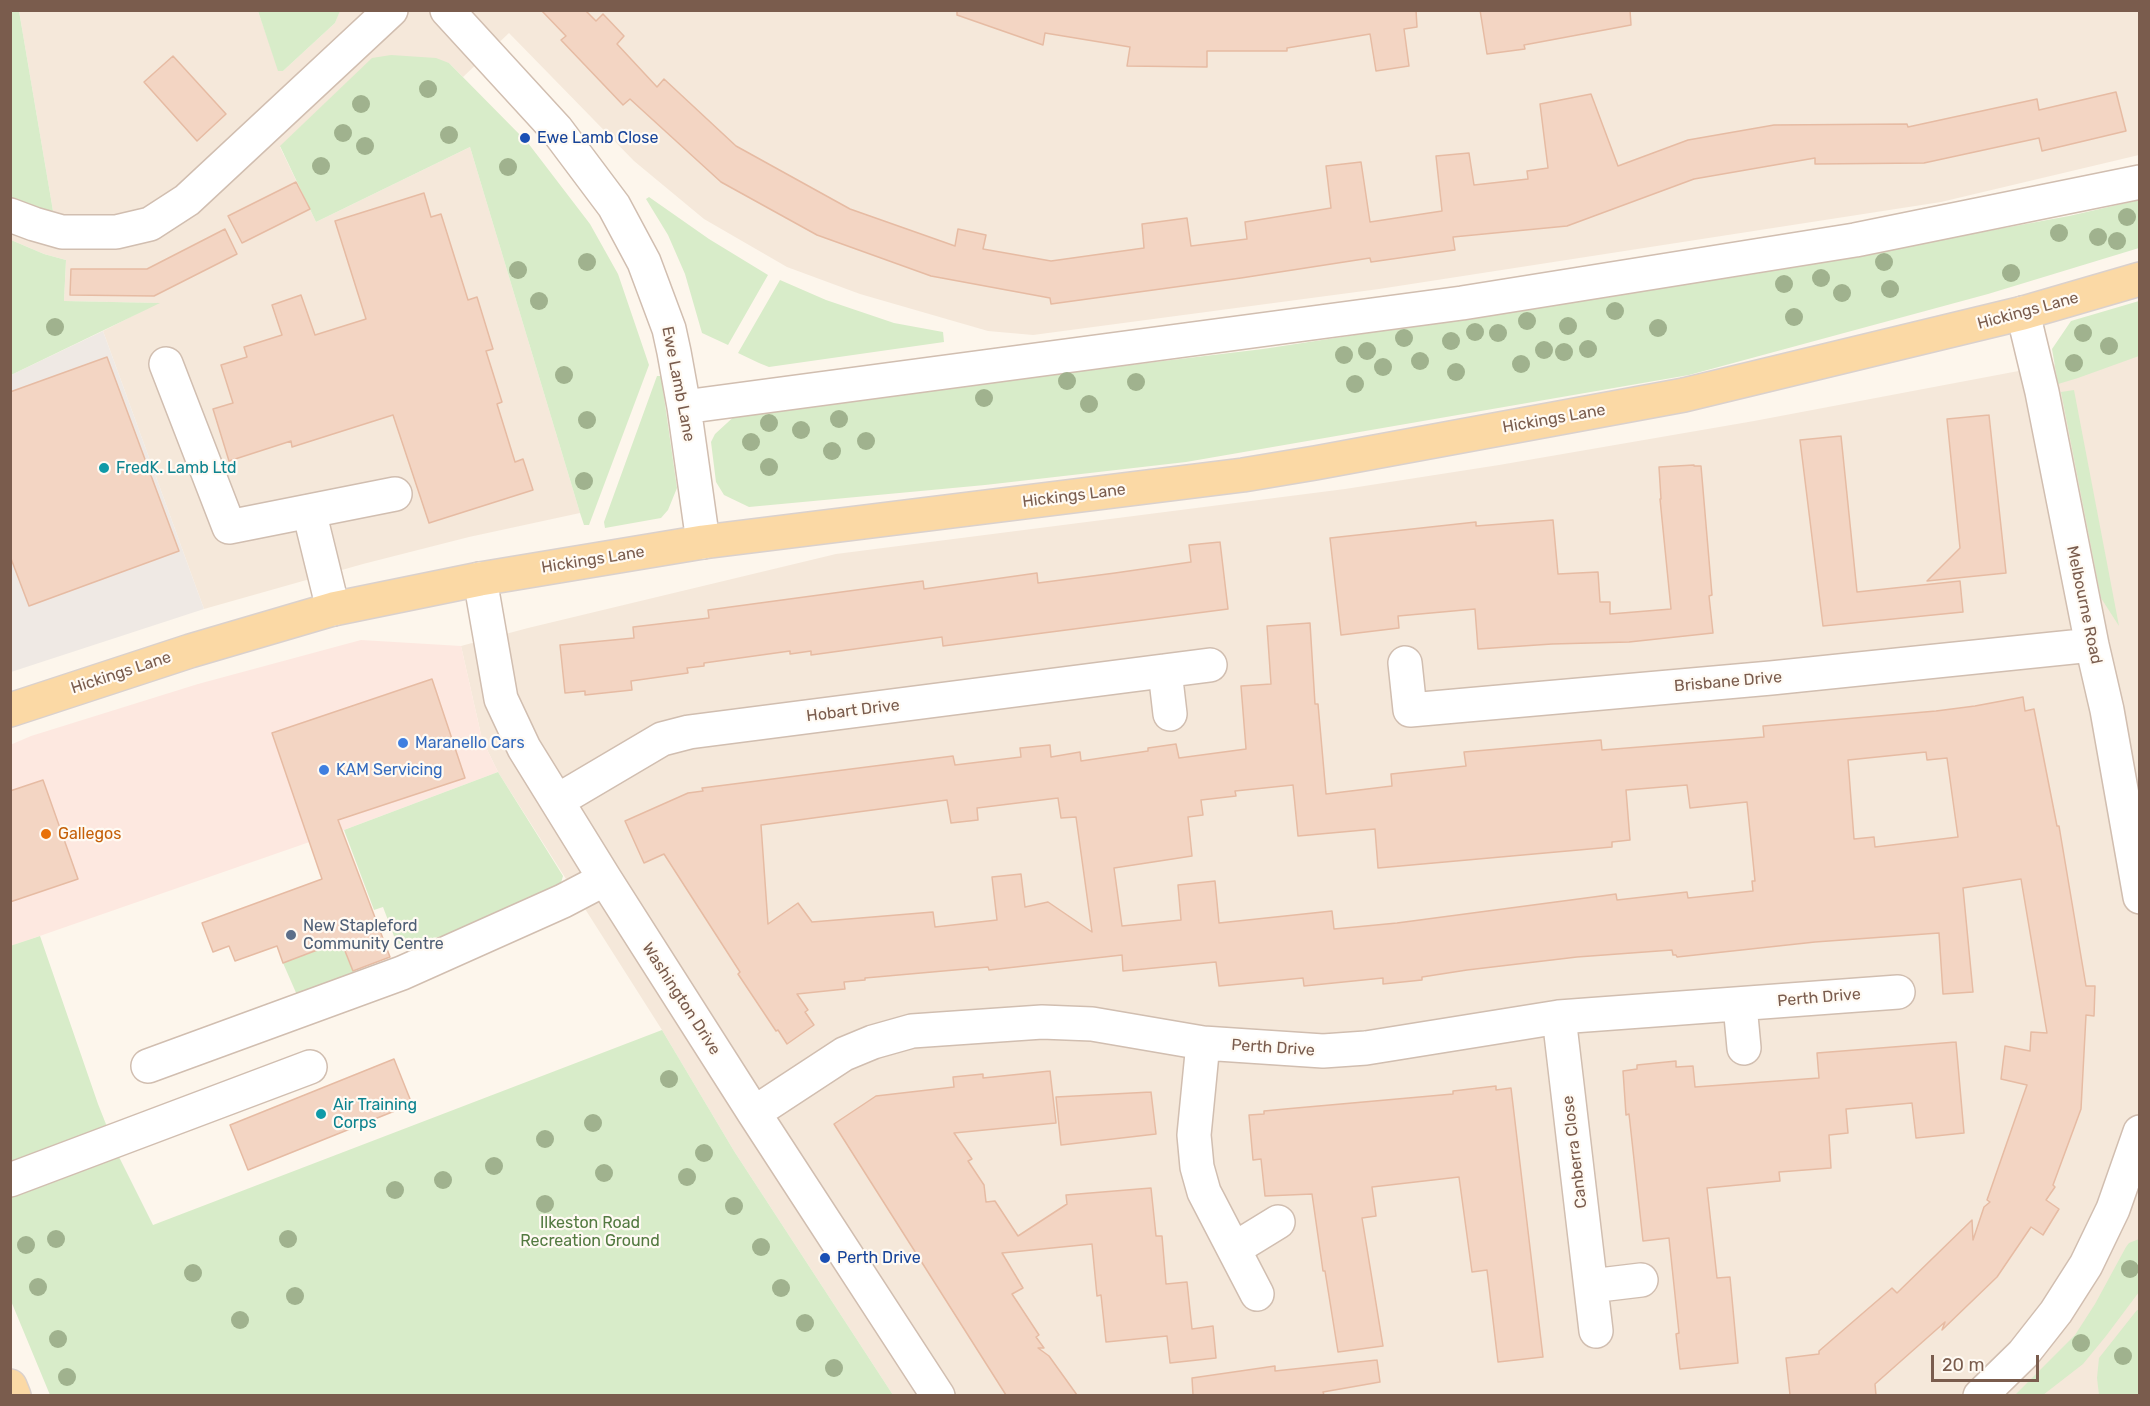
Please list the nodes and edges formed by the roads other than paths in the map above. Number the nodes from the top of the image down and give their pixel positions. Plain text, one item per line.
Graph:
1 (391, 10) edge
2 (447, 10) edge
3 (2139, 182) edge
4 (10, 215) edge
5 (2139, 279) edge
6 (2023, 313) junction
7 (166, 364) dead end
8 (684, 407) junction
9 (395, 494) dead end
10 (309, 511) junction
11 (703, 542) junction
12 (480, 579) junction
13 (333, 609) junction
14 (2092, 645) junction
15 (1405, 663) dead end
16 (1210, 665) dead end
17 (1165, 671) junction
18 (10, 710) edge
19 (1170, 714) dead end
20 (557, 801) junction
21 (605, 879) junction
22 (2139, 897) edge
23 (1898, 992) dead end
24 (1740, 1005) junction
25 (1559, 1017) junction
26 (1203, 1043) junction
27 (1744, 1048) dead end
28 (148, 1066) dead end
29 (310, 1067) dead end
30 (754, 1113) junction
31 (2139, 1132) edge
32 (10, 1180) edge
33 (2126, 1215) edge
34 (1278, 1222) dead end
35 (1234, 1249) junction
36 (1641, 1280) dead end
37 (1591, 1286) junction
38 (1257, 1294) dead end
39 (1596, 1331) dead end
40 (10, 1386) edge
41 (14, 1395) edge
42 (938, 1395) edge
43 (1980, 1395) edge

1 - 4 street
2 - 8 street, Ewe Lamb Lane
3 - 8 street
5 - 6 main road, Hickings Lane
6 - 11 main road, Hickings Lane
6 - 14 street, Melbourne Road
7 - 10 street
8 - 11 street, Ewe Lamb Lane
9 - 10 street
10 - 13 street
11 - 12 main road, Hickings Lane
12 - 13 main road, Hickings Lane
12 - 20 street, Washington Drive
13 - 18 main road, Hickings Lane
14 - 15 street, Brisbane Drive
14 - 22 street, Melbourne Road
16 - 17 street, Hobart Drive
17 - 19 street
17 - 20 street, Hobart Drive
20 - 21 street, Washington Drive
21 - 28 street
21 - 30 street, Washington Drive
23 - 24 street, Perth Drive
24 - 25 street, Perth Drive
24 - 27 street
25 - 26 street, Perth Drive
25 - 37 street, Canberra Close
26 - 30 street, Perth Drive
26 - 35 street
29 - 32 street
30 - 42 street, Washington Drive
31 - 33 street
33 - 43 street
34 - 35 street
35 - 38 street
36 - 37 street
37 - 39 street, Canberra Close
40 - 41 main road

